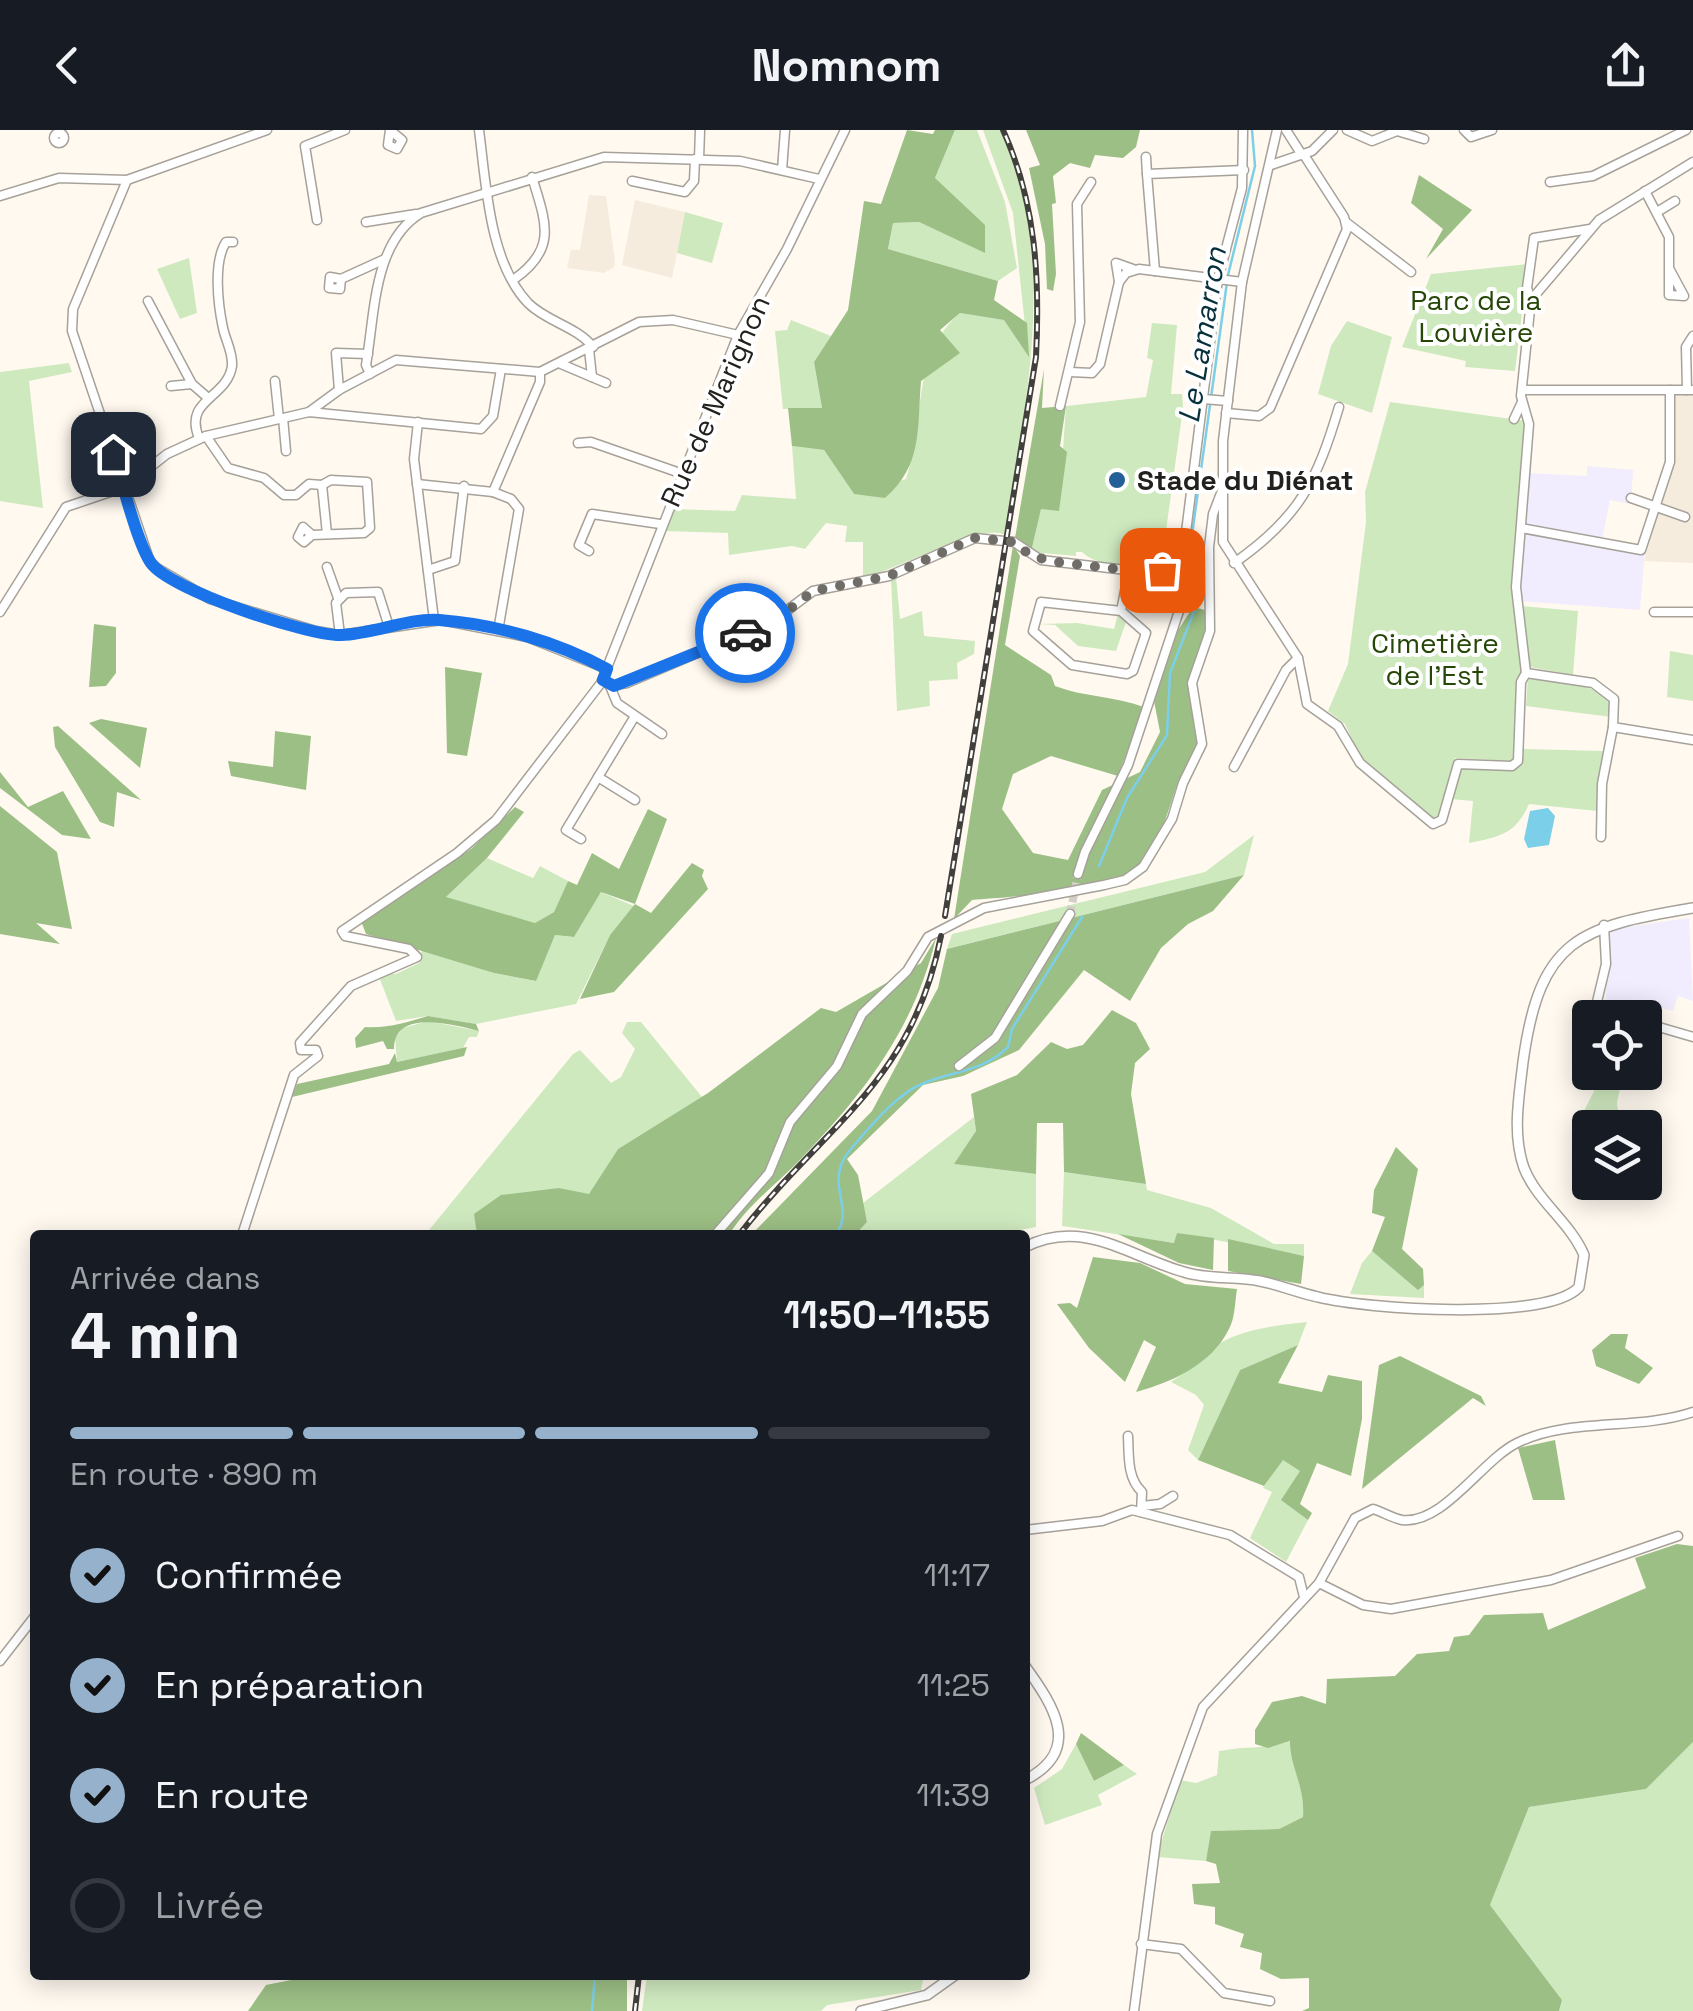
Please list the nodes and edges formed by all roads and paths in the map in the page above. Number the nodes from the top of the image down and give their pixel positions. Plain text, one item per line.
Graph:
1 (262, 130) edge
2 (345, 130) edge
3 (479, 130) edge
4 (700, 130) edge
5 (786, 130) edge
6 (845, 130) edge
7 (1243, 130) edge
8 (1277, 130) edge
9 (1286, 130) edge
10 (1333, 130) edge
11 (1347, 130) edge
12 (1464, 130) edge
13 (1492, 130) edge
14 (1686, 130) edge
15 (1424, 139) dead end
16 (1303, 155) junction
17 (1146, 157) dead end
18 (697, 159) junction
19 (1693, 162) edge
20 (1271, 165) junction
21 (782, 170) junction
22 (1244, 170) junction
23 (1147, 174) junction
24 (532, 177) junction
25 (819, 178) junction
26 (127, 180) junction
27 (632, 181) dead end
28 (1091, 182) dead end
29 (1550, 182) dead end
30 (1646, 191) junction
31 (489, 192) junction
32 (0, 196) edge
33 (1675, 201) dead end
34 (1657, 212) junction
35 (422, 213) junction
36 (392, 218) junction
37 (317, 220) dead end
38 (366, 222) dead end
39 (1347, 223) junction
40 (401, 227) junction
41 (1590, 229) junction
42 (233, 242) dead end
43 (386, 259) junction
44 (1670, 270) dead end
45 (1155, 272) junction
46 (1411, 272) dead end
47 (340, 279) dead end
48 (513, 280) junction
49 (1230, 281) junction
50 (1531, 300) junction
51 (148, 301) dead end
52 (738, 335) junction
53 (1693, 336) edge
54 (591, 348) junction
55 (368, 354) junction
56 (561, 364) junction
57 (501, 369) junction
58 (373, 372) junction
59 (540, 372) junction
60 (1070, 372) junction
61 (592, 377) junction
62 (275, 381) dead end
63 (192, 384) junction
64 (606, 384) dead end
65 (171, 386) dead end
66 (339, 390) junction
67 (1522, 390) junction
68 (1670, 390) junction
69 (1690, 390) edge
70 (207, 397) junction
71 (1215, 400) junction
72 (1522, 402) junction
73 (1060, 406) dead end
74 (1339, 407) dead end
75 (309, 412) junction
76 (1226, 413) junction
77 (281, 418) junction
78 (1514, 419) dead end
79 (418, 422) junction
80 (203, 437) junction
81 (578, 442) dead end
82 (286, 451) dead end
83 (215, 454) junction
84 (208, 464) dead end
85 (680, 473) junction
86 (417, 484) junction
87 (322, 485) junction
88 (464, 486) junction
89 (124, 487) junction
90 (1223, 488) junction
91 (492, 492) junction
92 (1631, 498) dead end
93 (1655, 503) junction
94 (1685, 517) dead end
95 (660, 524) junction
96 (1521, 528) junction
97 (364, 533) junction
98 (378, 533) dead end
99 (327, 534) junction
100 (312, 535) dead end
101 (588, 551) dead end
102 (1184, 562) junction
103 (1234, 563) junction
104 (326, 567) dead end
105 (428, 570) junction
106 (1129, 570) junction
107 (386, 587) dead end
108 (371, 590) junction
109 (338, 598) junction
110 (1121, 611) junction
111 (0, 612) edge
112 (1654, 612) dead end
113 (1693, 612) edge
114 (434, 620) junction
115 (388, 627) junction
116 (498, 630) junction
117 (340, 635) junction
118 (1298, 658) junction
119 (607, 669) junction
120 (1526, 674) junction
121 (607, 682) junction
122 (635, 716) junction
123 (1614, 728) junction
124 (662, 734) dead end
125 (1693, 740) edge
126 (1234, 767) dead end
127 (598, 777) junction
128 (635, 800) dead end
129 (1601, 837) dead end
130 (581, 839) dead end
131 (1078, 874) tunnel mouth
132 (1693, 908) edge
133 (1070, 914) tunnel mouth
134 (1602, 925) junction
135 (1597, 1000) edge
136 (1662, 1029) edge
137 (1693, 1038) edge
138 (959, 1066) dead end
139 (244, 1230) edge
140 (719, 1230) edge
141 (1030, 1245) edge
142 (1693, 1412) edge
143 (1128, 1436) dead end
144 (1173, 1496) dead end
145 (1142, 1509) junction
146 (1030, 1529) edge
147 (1678, 1536) dead end
148 (1320, 1582) junction
149 (1304, 1597) junction
150 (30, 1622) edge
151 (0, 1661) edge
152 (1030, 1674) edge
153 (1030, 1776) edge
154 (1141, 1944) junction
155 (950, 1980) edge
156 (953, 1980) edge
157 (1270, 2000) dead end
158 (861, 2011) edge
159 (876, 2011) edge
160 (1134, 2011) edge

1 - 26 street
2 - 37 street
3 - 31 street
4 - 18 street
5 - 21 street
6 - 25 street, Rue de Marignon
7 - 22 street
8 - 20 street
9 - 16 street
10 - 16 street
11 - 15 street
12 - 13 street
14 - 29 street
16 - 20 street
16 - 39 street
17 - 23 street
18 - 21 street
18 - 24 street
18 - 27 street
19 - 30 street
20 - 49 street
21 - 25 street
22 - 23 street
22 - 49 street
23 - 45 street
24 - 31 street
24 - 48 street
25 - 52 street, Rue de Marignon
26 - 32 street
26 - 89 street
28 - 60 street
30 - 34 street
30 - 41 street
31 - 35 street
31 - 48 street
33 - 34 street
34 - 44 street
35 - 36 street
35 - 40 street
36 - 38 street
36 - 40 street
39 - 46 street
39 - 76 street
40 - 43 street
41 - 50 street
41 - 50 street
42 - 70 street
43 - 47 street
43 - 55 street
45 - 49 street
45 - 60 street
48 - 54 street
49 - 71 street
49 - 71 street
50 - 67 street
51 - 63 street
52 - 54 street
52 - 85 street, Rue de Marignon
53 - 69 street
54 - 56 street
54 - 61 street
55 - 58 street
55 - 66 street
56 - 59 street
56 - 61 street
57 - 58 street
57 - 59 street
57 - 79 street
58 - 66 street
59 - 91 street
60 - 73 street
61 - 64 street
62 - 77 street
63 - 65 street
63 - 70 street
66 - 75 street
67 - 68 street
67 - 72 street
68 - 69 street
68 - 93 street
70 - 80 street
71 - 76 street
71 - 102 street
72 - 78 street
72 - 96 street
74 - 103 street
75 - 77 street
75 - 79 street
76 - 90 street
77 - 80 street
77 - 82 street
79 - 86 street
80 - 83 street
80 - 89 street
81 - 85 street
83 - 84 street
83 - 87 street
85 - 95 street, Rue de Marignon
86 - 88 street
86 - 105 street
87 - 97 street
87 - 99 street
88 - 91 street
88 - 105 street
89 - 111 street
89 - 117 street
90 - 103 street
90 - 140 street
91 - 116 street
92 - 93 street
93 - 94 street
93 - 96 street
95 - 101 street
95 - 119 street, Rue de Marignon
96 - 120 street
97 - 98 street
97 - 99 street
99 - 100 street
102 - 106 street
102 - 131 street
103 - 118 street
104 - 109 street
105 - 114 street
106 - 110 street
106 - 121 street
107 - 108 street
108 - 109 street
108 - 115 street
109 - 117 street
110 - 110 street
112 - 113 street
114 - 115 street
114 - 116 street
115 - 117 street
116 - 119 street
118 - 120 street
118 - 126 street
119 - 121 street, Rue de Marignon
120 - 123 street
121 - 122 street
121 - 139 street, Rue de Marignon
122 - 124 street
122 - 127 street
123 - 125 street
123 - 129 street
127 - 128 street
127 - 130 street
132 - 134 main road
133 - 138 street
134 - 135 street
134 - 141 main road
136 - 137 street
142 - 148 street
143 - 145 street
144 - 145 street
145 - 146 street
145 - 149 street
147 - 148 street
148 - 149 street
149 - 154 street
150 - 151 street
152 - 153 main road
154 - 157 street
154 - 160 street
155 - 158 main road
156 - 159 main road

